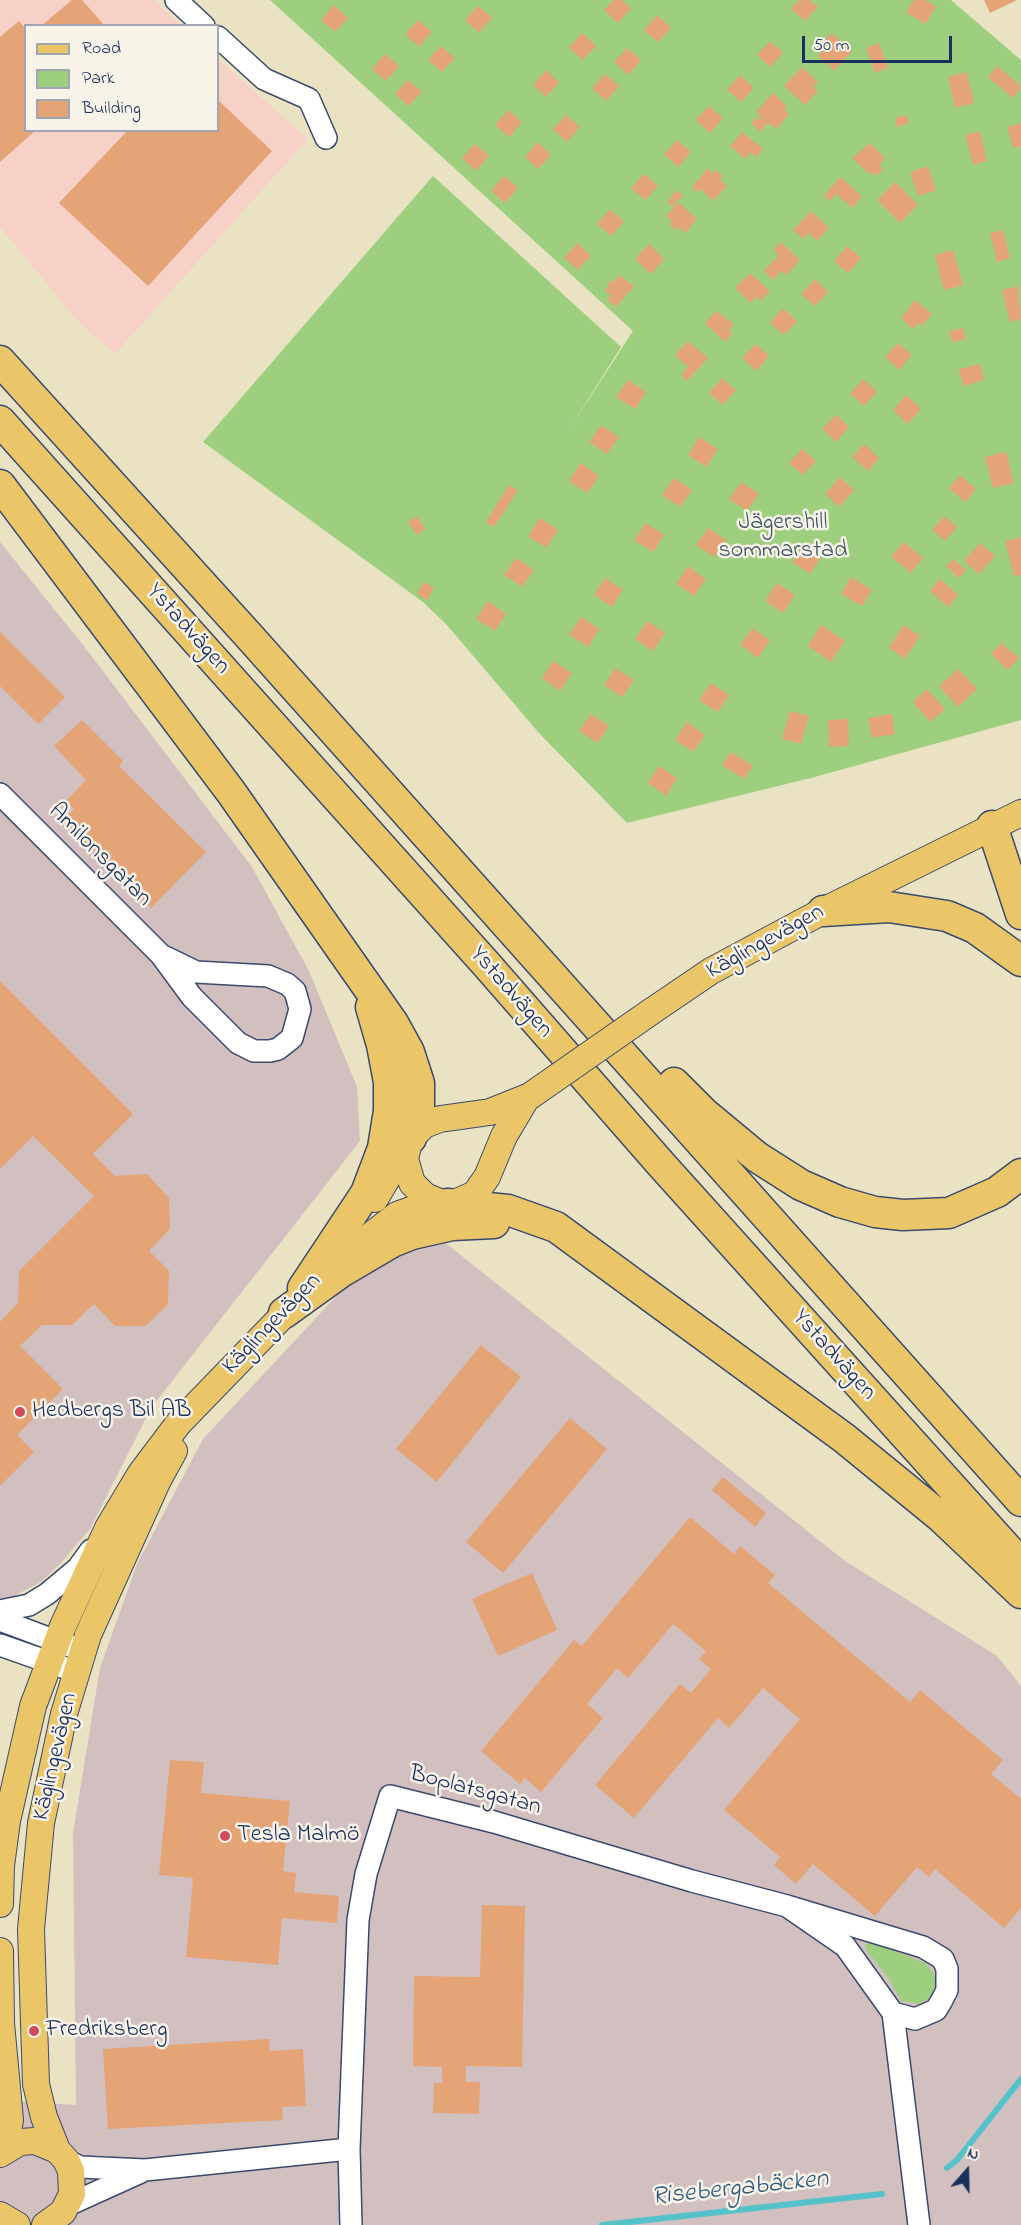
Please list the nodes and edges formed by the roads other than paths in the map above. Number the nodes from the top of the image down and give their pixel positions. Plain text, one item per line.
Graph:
1 (176, 0) edge
2 (202, 24) edge
3 (219, 38) edge
4 (326, 138) dead end
5 (0, 361) edge
6 (0, 421) edge
7 (0, 485) edge
8 (0, 794) edge
9 (1021, 813) edge
10 (992, 826) junction
11 (823, 911) junction
12 (497, 913) junction
13 (1021, 914) edge
14 (161, 955) junction
15 (1021, 961) edge
16 (363, 982) junction
17 (528, 1097) junction
18 (410, 1140) junction
19 (1021, 1174) edge
20 (446, 1204) junction
21 (336, 1260) junction
22 (620, 1275) junction
23 (284, 1313) junction
24 (209, 1391) junction
25 (1021, 1501) edge
26 (108, 1528) junction
27 (1021, 1564) edge
28 (1021, 1593) edge
29 (0, 1611) edge
30 (0, 1620) edge
31 (0, 1645) edge
32 (53, 1652) junction
33 (80, 1662) junction
34 (0, 1904) edge
35 (787, 1906) junction
36 (0, 1951) edge
37 (893, 2013) junction
38 (349, 2149) junction
39 (2, 2152) edge
40 (61, 2155) junction
41 (145, 2170) junction
42 (58, 2217) edge
43 (351, 2225) edge
44 (919, 2225) edge

1 - 2 street
3 - 4 street
5 - 12 highway, Ystadvägen
6 - 27 highway, Ystadvägen
7 - 16 highway
8 - 14 street, Amilonsgatan
9 - 10 main road, Käglingevägen
10 - 11 main road, Käglingevägen
10 - 13 highway
11 - 15 highway
11 - 17 main road, Käglingevägen, bridge
12 - 19 highway
12 - 25 highway, Ystadvägen
14 - 14 street, Amilonsgatan
16 - 18 highway
16 - 23 highway
17 - 18 main road, Käglingevägen
17 - 20 main road, Käglingevägen
18 - 20 main road
18 - 21 main road, Käglingevägen
20 - 21 main road, Käglingevägen
20 - 22 highway
21 - 23 main road, Käglingevägen
22 - 23 highway
22 - 28 highway
23 - 24 main road, Käglingevägen
24 - 26 main road, Käglingevägen
24 - 33 main road, Käglingevägen
26 - 29 street
26 - 32 main road, Käglingevägen
30 - 32 street
31 - 32 street
32 - 33 street
32 - 34 main road, Käglingevägen
33 - 40 main road, Käglingevägen
35 - 37 street, Boplatsgatan
35 - 37 street, Boplatsgatan
35 - 38 street, Boplatsgatan
36 - 39 main road
37 - 44 street
38 - 41 street
38 - 43 street, Boplatsgatan
39 - 40 main road
40 - 41 street
40 - 42 main road, Käglingevägen
41 - 42 street

